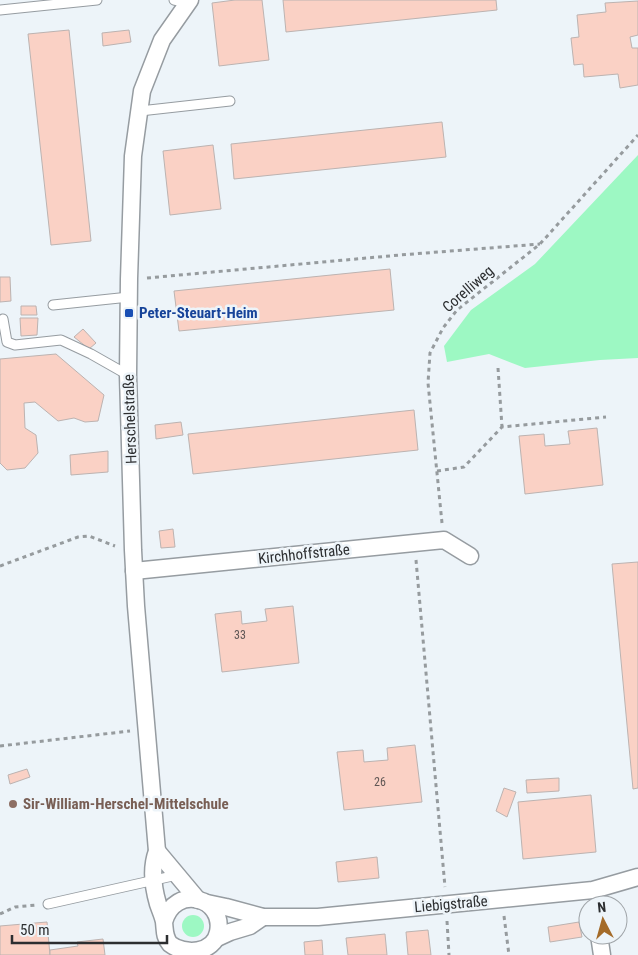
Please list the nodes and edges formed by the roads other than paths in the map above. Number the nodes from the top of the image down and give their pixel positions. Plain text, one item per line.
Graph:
1 (97, 0) edge
2 (184, 1) edge
3 (0, 10) edge
4 (230, 101) dead end
5 (140, 111) junction
6 (129, 297) junction
7 (53, 305) dead end
8 (3, 319) dead end
9 (128, 375) junction
10 (470, 556) dead end
11 (134, 571) junction
12 (157, 851) junction
13 (177, 875) junction
14 (638, 878) edge
15 (154, 881) junction
16 (601, 895) edge
17 (578, 898) edge
18 (203, 901) junction
19 (48, 904) road end
20 (263, 917) junction
21 (165, 929) junction
22 (217, 938) junction
23 (193, 954) edge
24 (163, 955) edge

1 - 3 lane
2 - 5 street, Herschelstraße
4 - 5 lane
5 - 6 street, Herschelstraße
6 - 7 lane
6 - 9 street, Herschelstraße
8 - 9 lane
9 - 11 street, Herschelstraße
10 - 11 street, Kirchhoffstraße
11 - 12 street, Herschelstraße
12 - 13 street
12 - 15 street, Herschelstraße
13 - 15 lane
13 - 18 street
14 - 16 street, Liebigstraße
15 - 19 lane
15 - 21 street, Herschelstraße
17 - 20 street, Liebigstraße
18 - 20 street, Liebigstraße
18 - 21 street, Herschelstraße
18 - 22 street
20 - 22 street, Liebigstraße
21 - 23 street
21 - 24 street, Herschelstraße
22 - 23 street

